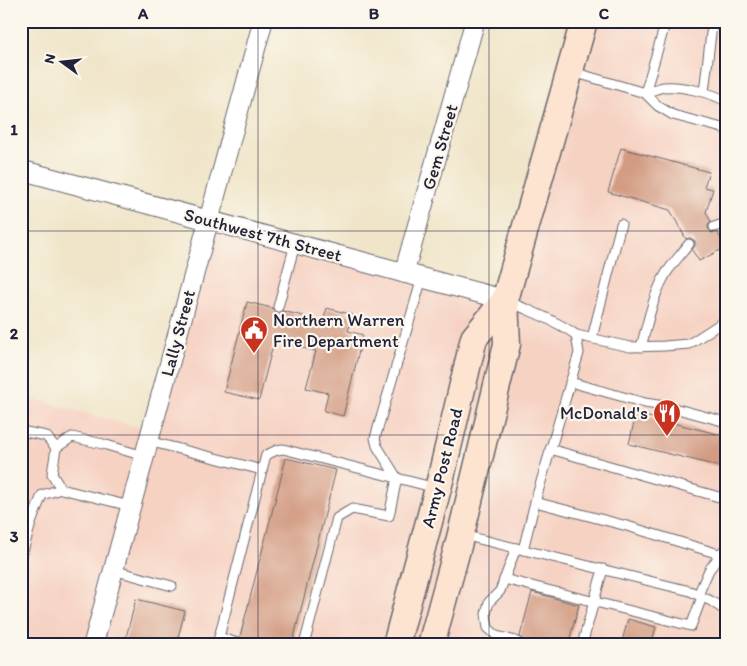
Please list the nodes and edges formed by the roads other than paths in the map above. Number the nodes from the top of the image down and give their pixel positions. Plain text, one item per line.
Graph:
1 (263, 21) edge
2 (475, 21) edge
3 (584, 21) edge
4 (666, 21) edge
5 (714, 21) edge
6 (570, 72) junction
7 (704, 92) junction
8 (645, 93) junction
9 (726, 101) edge
10 (726, 129) edge
11 (21, 170) edge
12 (209, 220) junction
13 (726, 223) edge
14 (621, 224) dead end
15 (714, 227) dead end
16 (295, 244) junction
17 (689, 244) dead end
18 (404, 273) junction
19 (422, 278) junction
20 (505, 300) junction
21 (278, 306) dead end
22 (726, 320) edge
23 (576, 335) junction
24 (592, 338) junction
25 (641, 347) junction
26 (570, 382) junction
27 (726, 422) edge
28 (21, 431) edge
29 (56, 448) junction
30 (146, 449) junction
31 (550, 449) junction
32 (262, 470) junction
33 (397, 478) junction
34 (61, 489) junction
35 (438, 489) junction
36 (726, 499) edge
37 (534, 502) junction
38 (130, 506) junction
39 (461, 534) junction
40 (726, 547) edge
41 (520, 549) junction
42 (719, 554) junction
43 (21, 558) edge
44 (603, 569) junction
45 (113, 570) junction
46 (504, 580) junction
47 (172, 586) dead end
48 (700, 596) junction
49 (594, 601) junction
50 (726, 611) edge
51 (218, 641) edge
52 (516, 641) dead end
53 (93, 645) edge
54 (243, 645) edge
55 (304, 645) edge
56 (396, 645) edge
57 (430, 645) edge
58 (582, 645) edge

1 - 12 street, Lally Street
2 - 18 street, Gem Street
3 - 6 main road, Army Post Road
4 - 8 lane
5 - 7 lane
6 - 8 lane
6 - 20 main road, Army Post Road
7 - 8 lane
7 - 9 lane
8 - 10 lane
11 - 12 street, Southwest 7th Street
12 - 16 street, Southwest 7th Street
12 - 30 street, Lally Street
13 - 15 lane
14 - 24 lane
16 - 18 street, Southwest 7th Street
16 - 21 lane
17 - 25 lane
18 - 19 street, Southwest 7th Street
19 - 20 street, Southwest 7th Street
19 - 33 lane
20 - 23 lane
20 - 35 main road, Army Post Road
20 - 39 main road, Army Post Road
22 - 25 lane
23 - 24 lane
23 - 26 lane
24 - 25 lane
26 - 27 lane
26 - 31 lane
28 - 29 lane
29 - 30 lane
29 - 34 lane
30 - 32 lane
30 - 38 street, Lally Street
31 - 36 lane
31 - 37 lane
32 - 33 lane
32 - 51 lane
33 - 35 lane
33 - 55 lane
34 - 38 lane
34 - 43 lane
35 - 56 main road, Army Post Road
37 - 41 lane
37 - 42 lane
38 - 45 street, Lally Street
39 - 41 lane
39 - 57 main road, Army Post Road
40 - 42 lane
41 - 44 lane
41 - 46 lane
42 - 48 lane
44 - 48 lane
44 - 49 lane
45 - 47 lane
45 - 53 street, Lally Street
46 - 49 lane
46 - 52 lane
48 - 49 lane
48 - 50 lane
49 - 58 lane
51 - 54 lane

